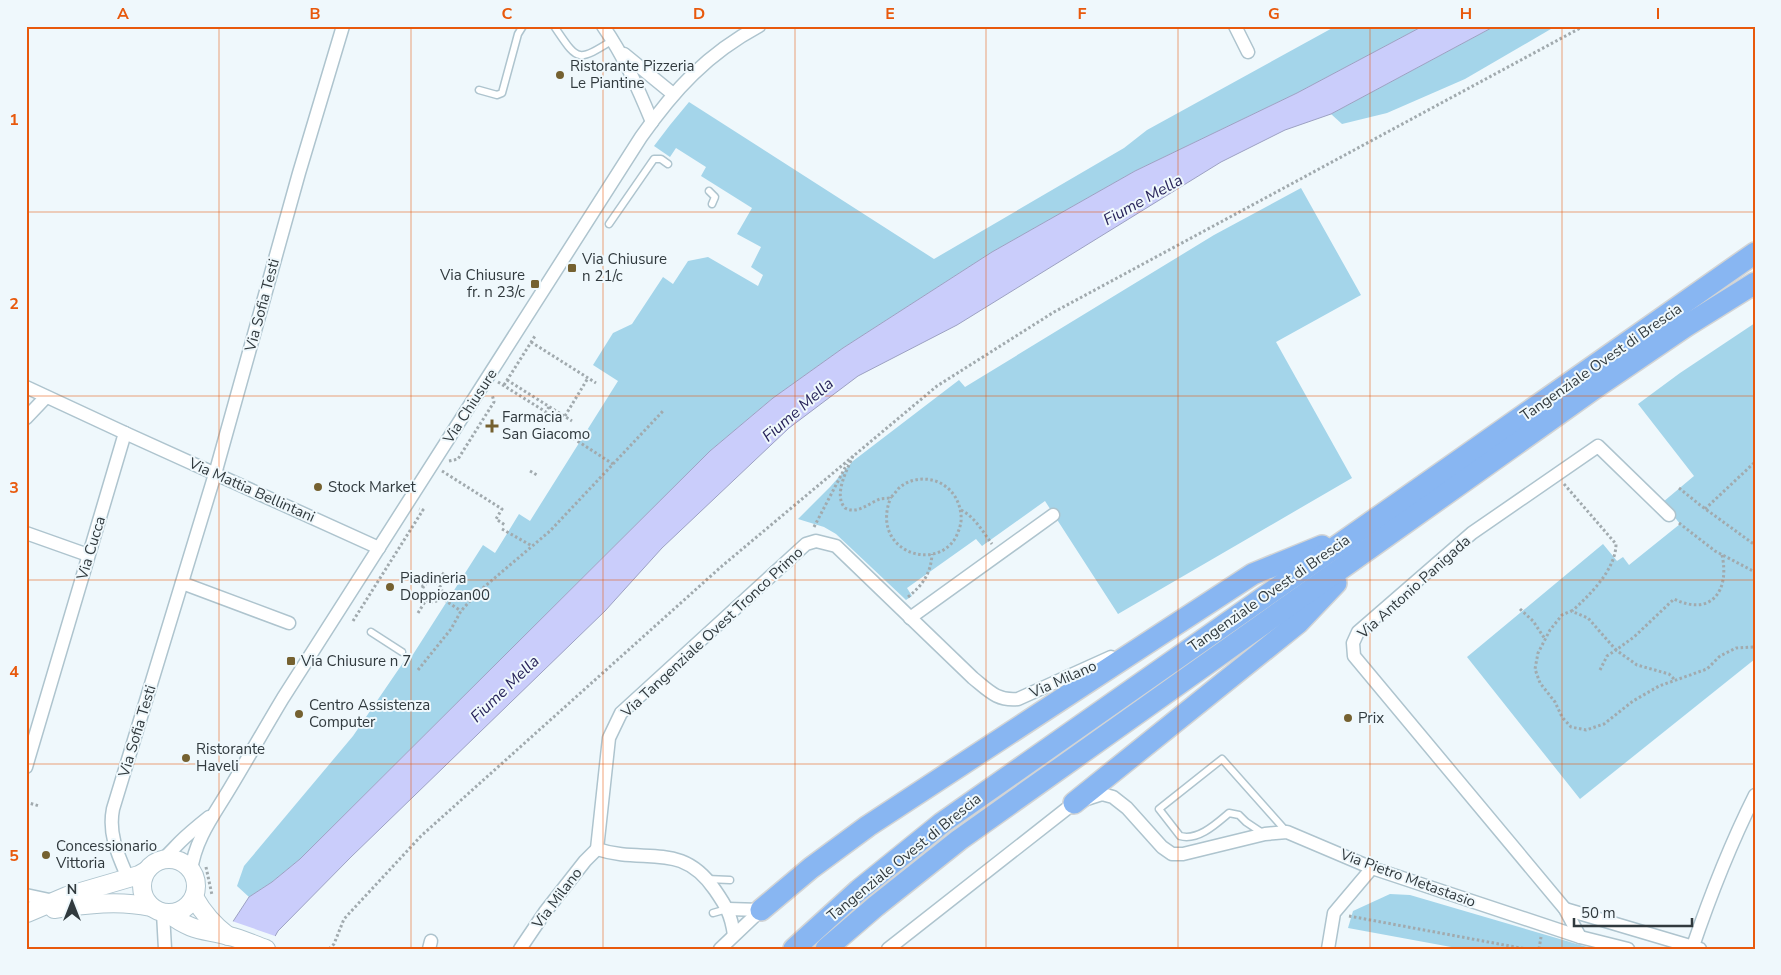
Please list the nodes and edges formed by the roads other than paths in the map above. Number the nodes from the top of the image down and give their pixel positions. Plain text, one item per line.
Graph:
1 (343, 26) edge
2 (523, 26) edge
3 (554, 26) edge
4 (602, 26) edge
5 (759, 26) edge
6 (1234, 26) edge
7 (613, 40) junction
8 (620, 51) junction
9 (1248, 52) dead end
10 (479, 90) dead end
11 (673, 94) junction
12 (652, 122) junction
13 (668, 164) dead end
14 (709, 191) dead end
15 (712, 204) dead end
16 (609, 224) dead end
17 (1755, 253) edge
18 (1755, 282) edge
19 (1755, 294) edge
20 (1686, 326) junction
21 (26, 387) edge
22 (46, 397) junction
23 (26, 418) edge
24 (125, 432) junction
25 (215, 474) junction
26 (1054, 515) dead end
27 (1669, 515) road end
28 (26, 533) edge
29 (1365, 538) junction
30 (378, 548) junction
31 (88, 555) junction
32 (182, 583) junction
33 (910, 618) junction
34 (289, 623) dead end
35 (371, 632) dead end
36 (1155, 638) junction
37 (402, 652) dead end
38 (973, 678) joint
39 (26, 767) edge
40 (1755, 795) edge
41 (1074, 803) junction
42 (212, 814) junction
43 (1287, 832) junction
44 (1265, 834) junction
45 (597, 849) junction
46 (162, 860) junction
47 (196, 864) junction
48 (1372, 868) junction
49 (146, 870) junction
50 (700, 876) junction
51 (128, 878) junction
52 (730, 880) dead end
53 (26, 895) edge
54 (54, 901) junction
55 (202, 901) junction
56 (728, 909) junction
57 (761, 910) junction
58 (1565, 910) junction
59 (161, 911) junction
60 (27, 913) edge
61 (713, 913) dead end
62 (734, 934) junction
63 (229, 936) junction
64 (1580, 937) junction
65 (1695, 948) edge
66 (165, 949) edge
67 (266, 949) edge
68 (520, 949) edge
69 (720, 949) edge
70 (794, 949) edge
71 (826, 949) edge
72 (888, 949) edge
73 (1328, 949) edge
74 (1628, 949) edge

1 - 25 street, Via Sofia Testi
2 - 10 lane
3 - 7 lane
4 - 7 street
5 - 11 street, Via Chiusure
6 - 9 street
7 - 8 street
8 - 11 street
8 - 12 street
11 - 12 street, Via Chiusure
12 - 30 street, Via Chiusure
13 - 16 lane
14 - 15 lane
17 - 29 highway, Tangenziale Ovest di Brescia
18 - 20 highway, Tangenziale Ovest di Brescia
19 - 20 highway
20 - 29 highway, Tangenziale Ovest di Brescia
21 - 22 street
22 - 23 street
22 - 24 street
24 - 25 street, Via Mattia Bellintani
24 - 31 street, Via Cucca
25 - 30 street, Via Mattia Bellintani
25 - 32 street, Via Sofia Testi
26 - 33 street
27 - 58 street, Via Antonio Panigada
28 - 31 street
29 - 36 highway
29 - 41 highway
29 - 70 highway, Tangenziale Ovest di Brescia
29 - 71 highway, Tangenziale Ovest di Brescia
30 - 42 street, Via Chiusure
31 - 39 street, Via Cucca
32 - 34 street
32 - 51 street, Via Sofia Testi
33 - 38 street, Via Tangenziale Ovest Tronco Primo
33 - 45 street, Via Tangenziale Ovest Tronco Primo
35 - 37 lane
36 - 38 street, Via Milano
36 - 57 highway
40 - 65 street
41 - 44 street
41 - 72 street
42 - 46 street, Via Chiusure
42 - 47 street, Via Chiusure
43 - 44 street
43 - 44 lane
43 - 48 street, Via Pietro Metastasio
45 - 50 street
45 - 68 street, Via Milano
46 - 47 main road
46 - 49 main road
47 - 55 main road
48 - 64 street, Via Pietro Metastasio
48 - 73 street
49 - 51 main road
49 - 59 main road
50 - 52 lane
50 - 56 street
51 - 54 main road
53 - 54 street
54 - 60 main road
55 - 59 main road
55 - 63 main road
56 - 57 street
56 - 61 lane
56 - 62 street
57 - 62 street
58 - 64 street, Via Antonio Panigada
58 - 65 street
59 - 60 main road
59 - 63 main road
59 - 66 street
62 - 69 street
63 - 67 main road
64 - 74 street

